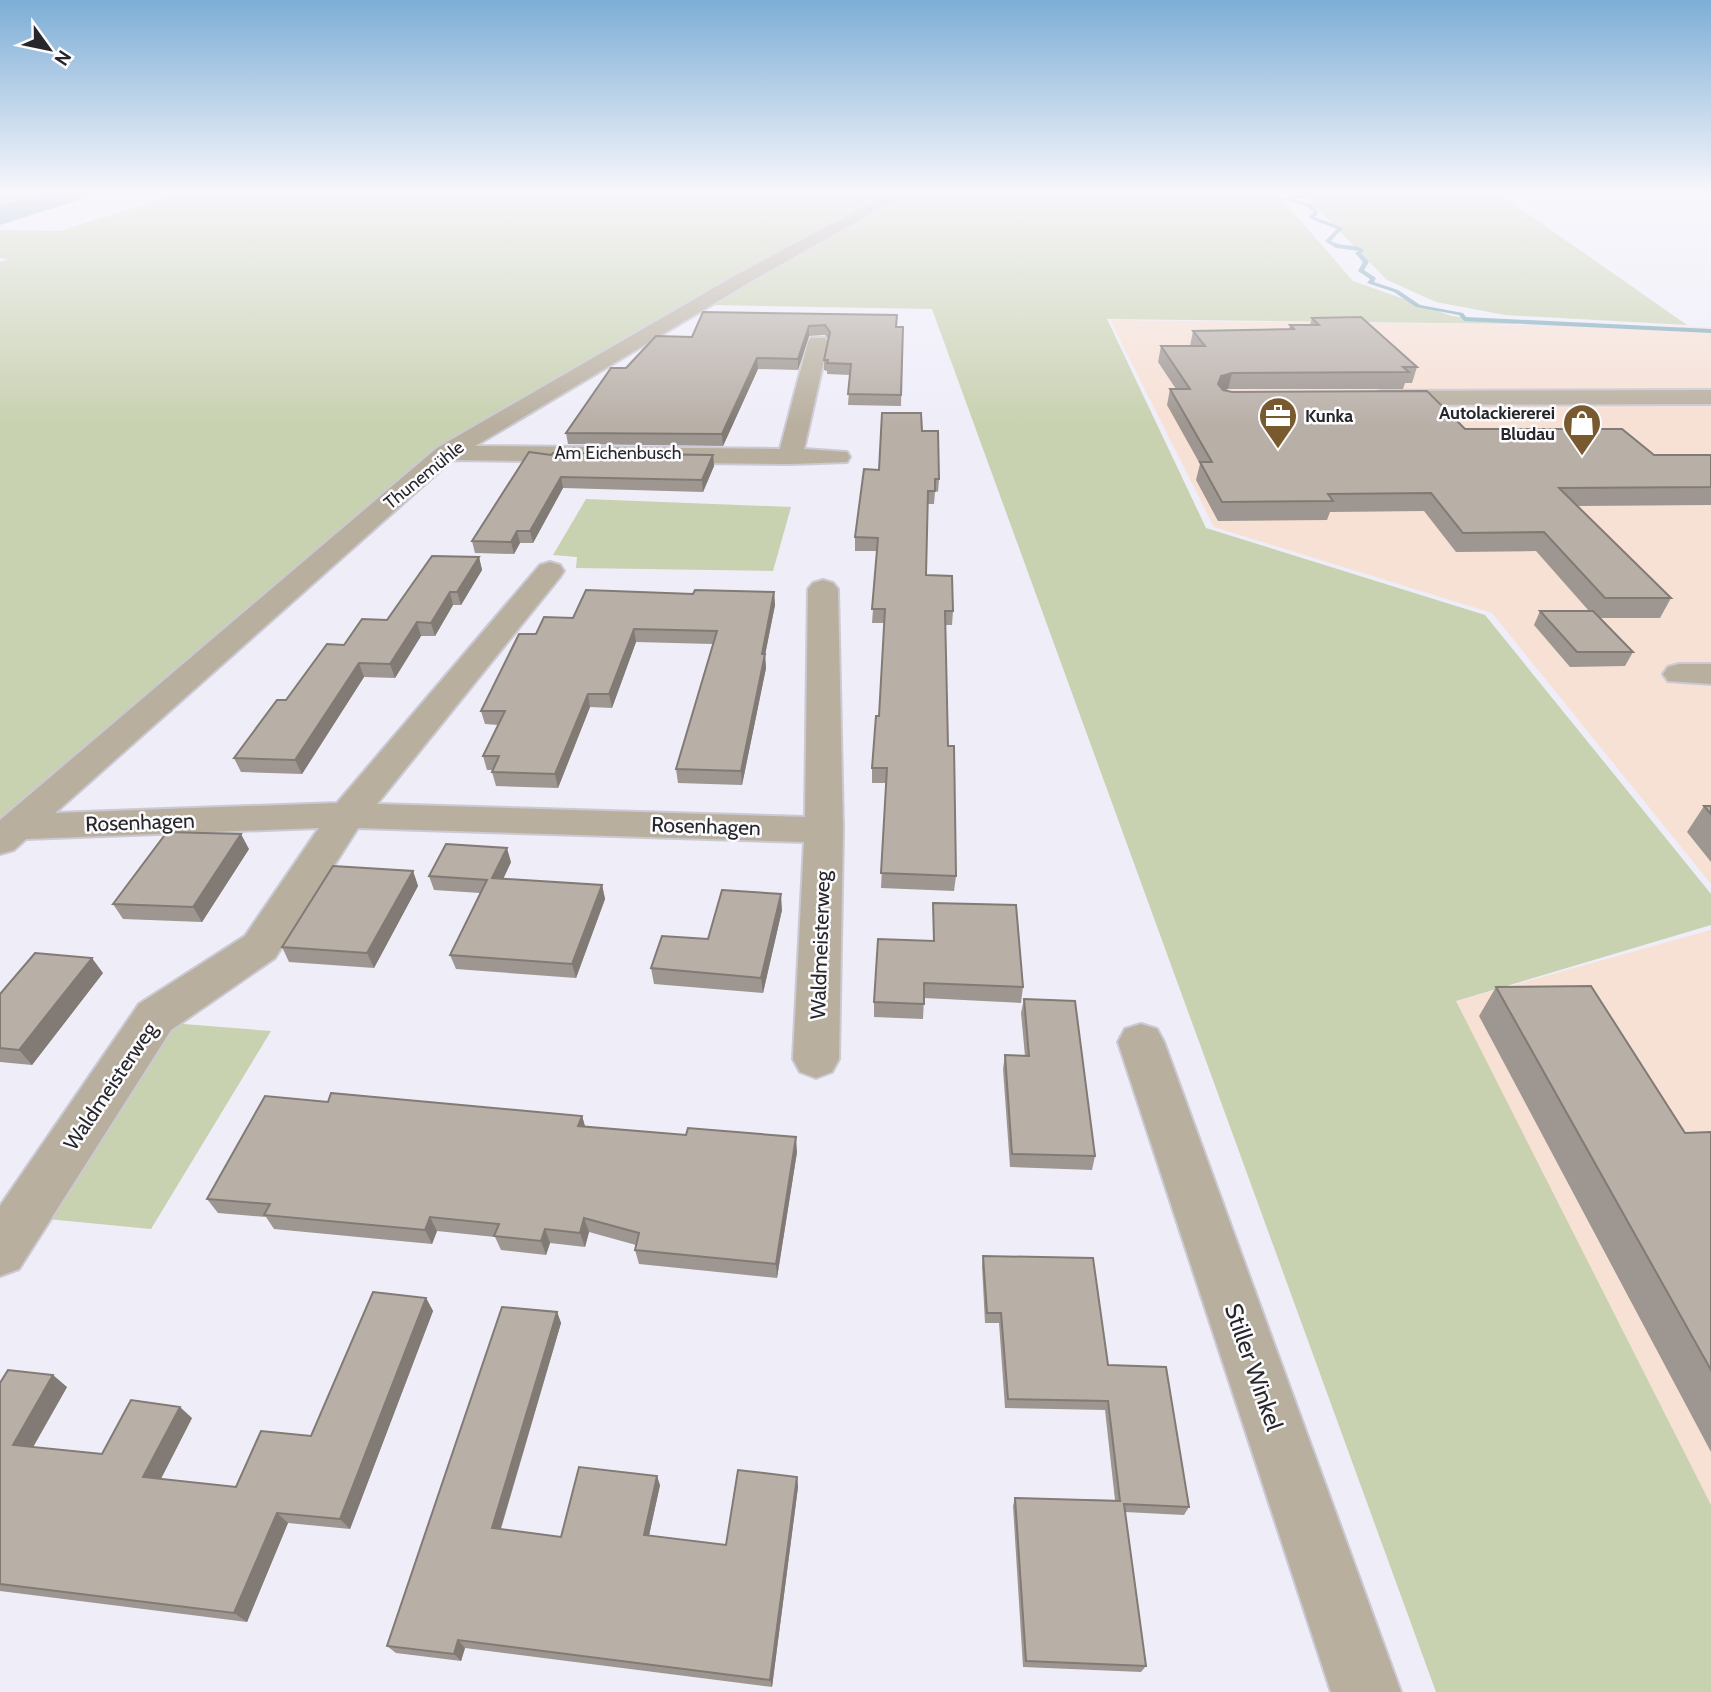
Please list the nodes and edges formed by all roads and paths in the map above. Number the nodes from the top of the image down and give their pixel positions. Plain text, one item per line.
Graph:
1 (761, 269) edge
2 (818, 342) edge
3 (1711, 397) edge
4 (1366, 398) edge
5 (446, 453) junction
6 (790, 457) junction
7 (838, 457) dead end
8 (550, 571) dead end
9 (823, 589) dead end
10 (1679, 674) dead end
11 (1711, 674) edge
12 (347, 815) junction
13 (824, 830) junction
14 (8, 834) edge
15 (1141, 1042) dead end
16 (816, 1059) dead end
17 (0, 1251) edge
18 (1366, 1692) edge

1 - 5 street, Thunemühle
2 - 6 street
3 - 4 street
5 - 6 street, Am Eichenbusch
5 - 14 street, Thunemühle
6 - 7 street, Am Eichenbusch
8 - 12 street
9 - 13 street
10 - 11 street
12 - 13 street, Rosenhagen
12 - 14 street, Rosenhagen
12 - 17 street, Waldmeisterweg
13 - 16 street, Waldmeisterweg
15 - 18 street, Stiller Winkel

